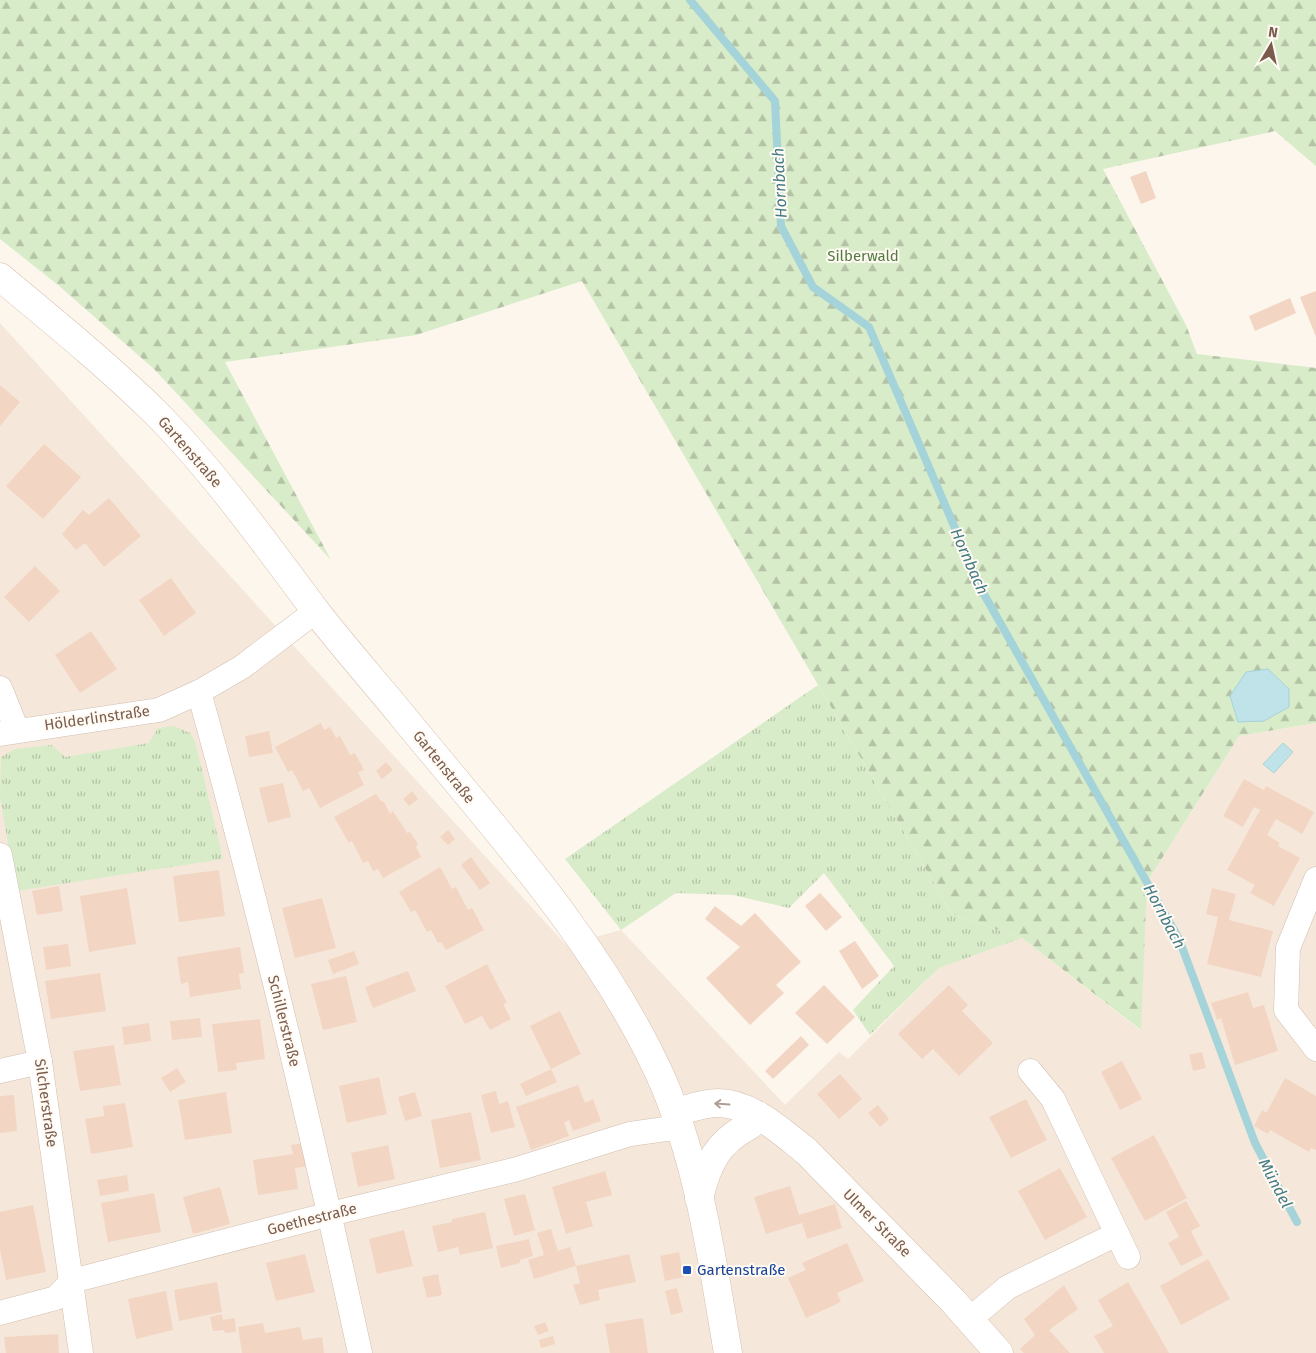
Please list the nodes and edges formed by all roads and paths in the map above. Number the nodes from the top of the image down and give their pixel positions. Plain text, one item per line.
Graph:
1 (0, 277) edge
2 (316, 611) junction
3 (0, 688) edge
4 (199, 692) junction
5 (8, 732) edge
6 (0, 855) edge
7 (1316, 878) edge
8 (1316, 1049) edge
9 (40, 1062) junction
10 (0, 1071) edge
11 (1030, 1071) dead end
12 (678, 1120) junction
13 (750, 1125) junction
14 (781, 1131) junction
15 (699, 1198) junction
16 (330, 1214) junction
17 (1117, 1234) junction
18 (1128, 1258) dead end
19 (72, 1281) junction
20 (0, 1313) edge
21 (970, 1319) junction
22 (81, 1353) edge
23 (360, 1353) edge
24 (728, 1353) edge
25 (999, 1353) edge

1 - 2 main road, Gartenstraße
2 - 4 street, Hölderlinstraße
2 - 12 main road, Gartenstraße
3 - 5 street
4 - 5 street, Hölderlinstraße
4 - 16 street, Schillerstraße
6 - 9 street, Silcherstraße
7 - 8 street
9 - 10 street
9 - 19 street, Silcherstraße
11 - 17 street
12 - 13 main road, Ulmer Straße
14 -> 12 main road, Ulmer Straße
12 - 15 main road, Gartenstraße
12 - 16 street, Goethestraße
13 - 14 main road, Ulmer Straße
13 - 15 main road
14 - 21 main road, Ulmer Straße
15 - 24 main road, Gartenstraße
16 - 19 street, Goethestraße
16 - 23 street, Schillerstraße
17 - 18 street
17 - 21 street
19 - 20 street
19 - 22 street, Silcherstraße
21 - 25 main road, Ulmer Straße

